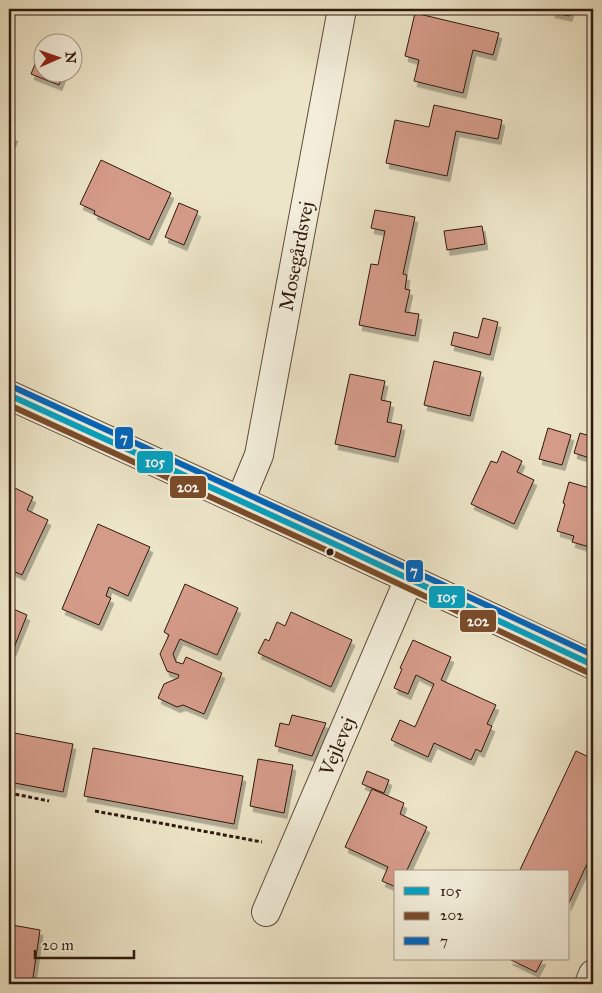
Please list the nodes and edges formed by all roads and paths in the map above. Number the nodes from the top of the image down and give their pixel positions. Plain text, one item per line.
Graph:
1 (342, 9) edge
2 (9, 395) edge
3 (240, 501) junction
4 (409, 579) junction
5 (593, 665) edge
6 (9, 793) edge
7 (49, 801) dead end
8 (95, 811) dead end
9 (294, 848) junction
10 (266, 912) dead end
11 (593, 974) edge
12 (589, 984) edge

1 - 3 street, Mosegårdsvej
2 - 3 street
3 - 4 street
4 - 5 street
4 - 9 street, Vejlevej
6 - 7 path
8 - 9 path
9 - 10 street, Vejlevej
11 - 12 street

